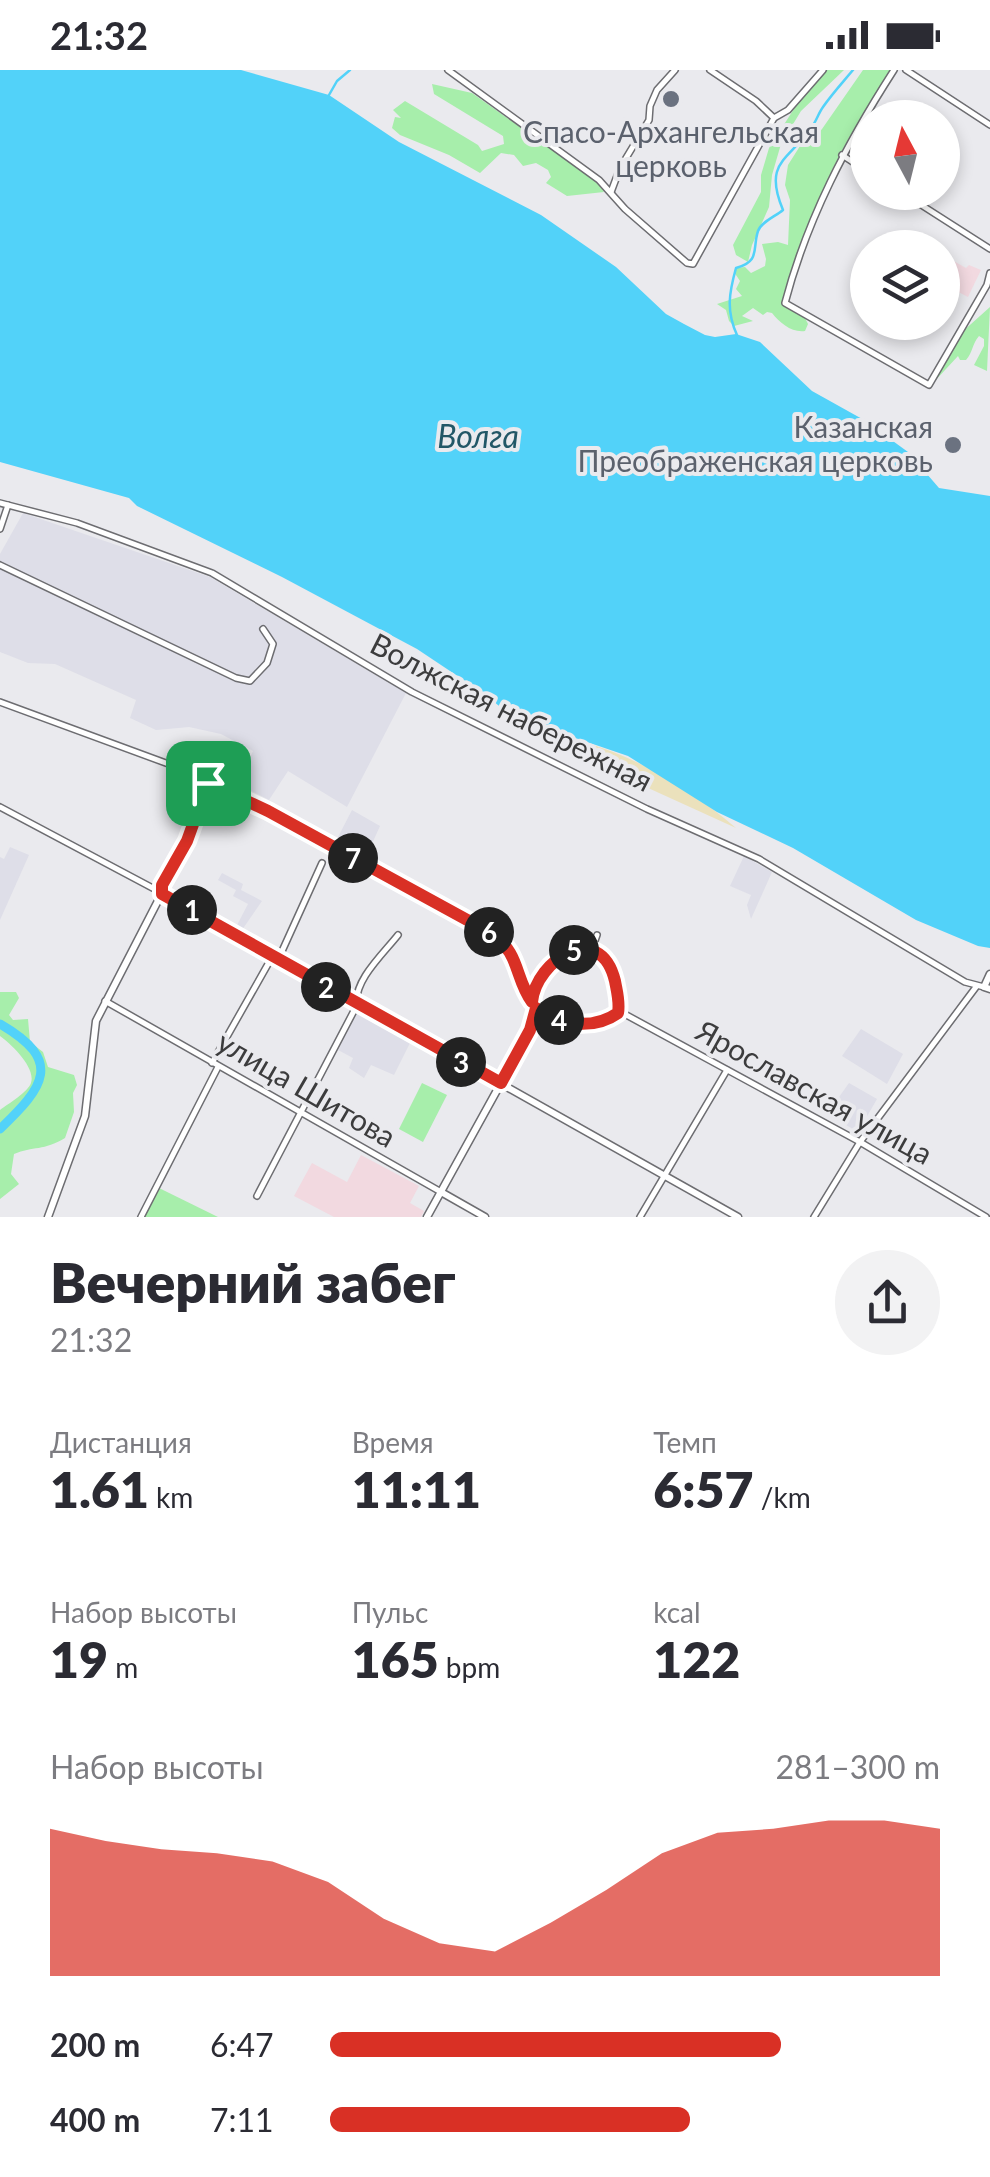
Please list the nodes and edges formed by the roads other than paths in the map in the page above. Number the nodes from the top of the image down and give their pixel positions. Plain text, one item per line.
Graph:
1 (448, 70) edge
2 (675, 70) edge
3 (710, 70) edge
4 (822, 70) edge
5 (894, 70) edge
6 (906, 70) edge
7 (774, 118) junction
8 (990, 125) edge
9 (842, 155) junction
10 (850, 160) edge
11 (616, 178) junction
12 (598, 180) junction
13 (612, 192) junction
14 (928, 210) edge
15 (990, 249) edge
16 (990, 273) edge
17 (0, 503) edge
18 (8, 505) junction
19 (0, 529) edge
20 (0, 564) edge
21 (263, 629) dead end
22 (0, 702) edge
23 (208, 783) junction
24 (0, 807) edge
25 (322, 862) dead end
26 (162, 894) junction
27 (598, 935) dead end
28 (398, 936) dead end
29 (592, 949) junction
30 (275, 958) junction
31 (990, 974) edge
32 (983, 987) edge
33 (105, 1001) junction
34 (356, 1005) junction
35 (534, 1005) junction
36 (619, 1010) junction
37 (215, 1065) junction
38 (727, 1070) junction
39 (501, 1083) junction
40 (300, 1114) junction
41 (860, 1142) junction
42 (663, 1173) junction
43 (440, 1192) junction
44 (256, 1196) dead end
45 (48, 1217) edge
46 (141, 1217) edge
47 (427, 1217) edge
48 (485, 1217) edge
49 (640, 1217) edge
50 (738, 1217) edge
51 (814, 1217) edge
52 (986, 1217) edge

1 - 12 street
2 - 11 street
3 - 7 street
4 - 7 street
5 - 9 street
6 - 8 street
7 - 13 street
9 - 10 street
9 - 16 street
11 - 12 street
11 - 13 street
12 - 13 street
14 - 15 street
17 - 18 street, Волжская набережная
18 - 19 street
18 - 32 street, Волжская набережная
20 - 21 street
22 - 23 street
23 - 26 street
23 - 35 street
24 - 26 street
25 - 30 street
26 - 30 street
26 - 33 street
27 - 29 street
28 - 34 street
29 - 35 street
29 - 36 street
30 - 34 street
30 - 37 street
31 - 32 street
32 - 41 street
33 - 37 street, улица Шитова
33 - 45 street
34 - 39 street
34 - 40 street
35 - 36 street
35 - 39 street
36 - 38 street, Ярославская улица
37 - 40 street, улица Шитова
37 - 46 street
38 - 41 street, Ярославская улица
38 - 42 street
39 - 42 street
39 - 43 street
40 - 43 street, улица Шитова
40 - 44 street
41 - 51 street
41 - 52 street, Ярославская улица
42 - 49 street
42 - 50 street
43 - 47 street
43 - 48 street, улица Шитова

